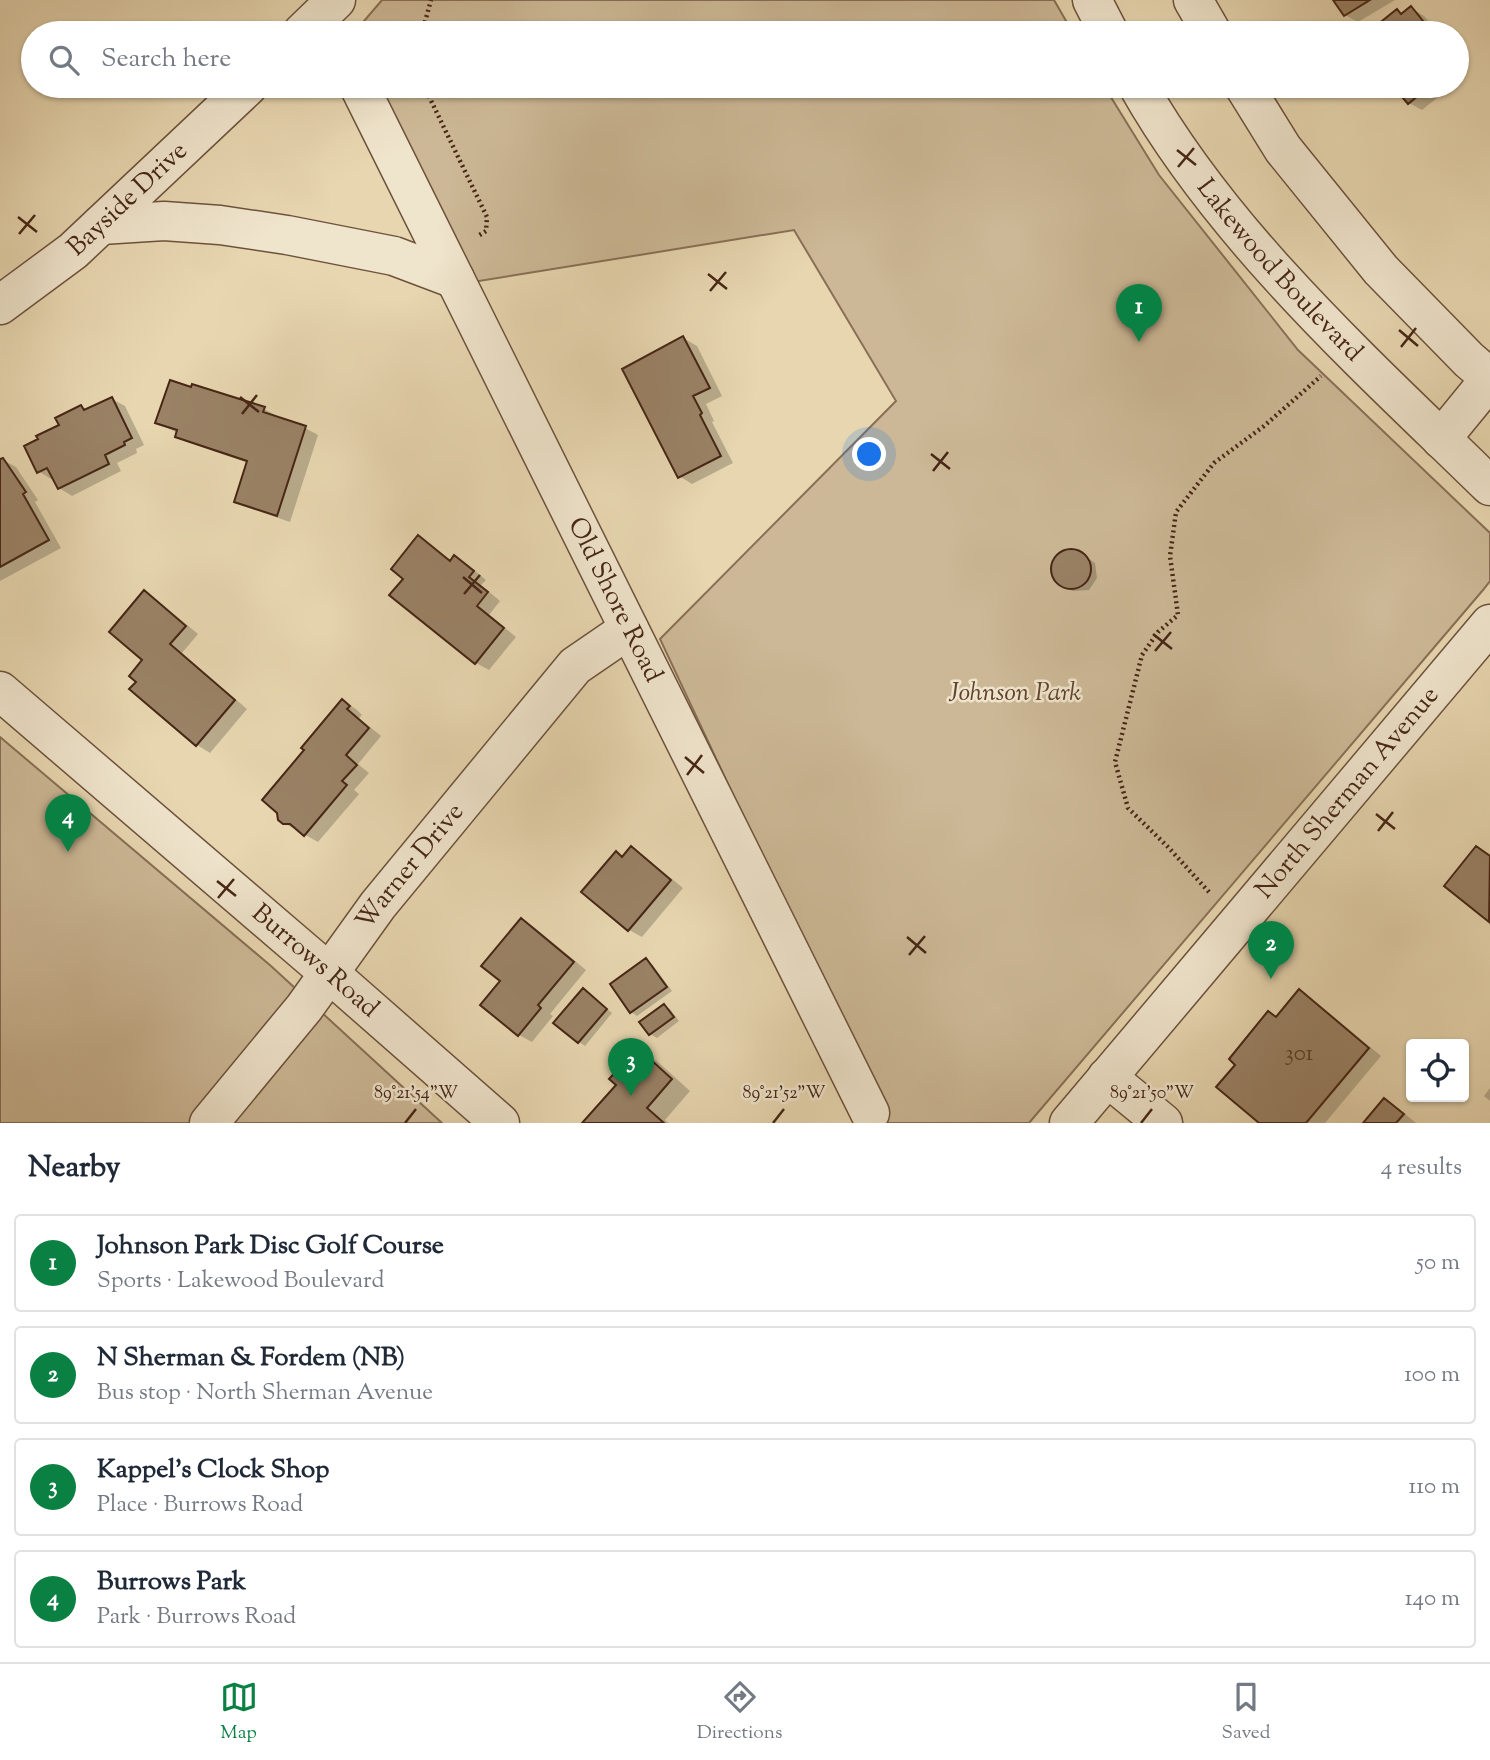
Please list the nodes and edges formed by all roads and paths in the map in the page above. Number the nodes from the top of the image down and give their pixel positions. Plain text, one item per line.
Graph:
1 (430, 0) edge
2 (1092, 0) edge
3 (1193, 0) edge
4 (425, 21) edge
5 (1103, 21) edge
6 (1205, 21) edge
7 (235, 98) edge
8 (365, 98) edge
9 (1145, 98) edge
10 (1251, 98) edge
11 (101, 225) junction
12 (455, 279) junction
13 (0, 305) edge
14 (1349, 348) junction
15 (1490, 378) edge
16 (1441, 439) junction
17 (1490, 486) edge
18 (1490, 624) edge
19 (629, 629) junction
20 (0, 691) edge
21 (1209, 892) dead end
22 (329, 973) junction
23 (1107, 1077) junction
24 (870, 1113) dead end
25 (209, 1123) edge
26 (500, 1123) edge
27 (1069, 1123) edge
28 (1163, 1123) edge

1 - 4 path
2 - 5 street
3 - 6 street
7 - 11 street, Bayside Drive
8 - 12 street, Old Shore Road
9 - 14 street, Lakewood Boulevard
10 - 15 street
11 - 12 street
11 - 13 street, Bayside Drive
12 - 19 street, Old Shore Road
14 - 16 street, Lakewood Boulevard
14 - 21 path
15 - 16 street
16 - 17 street, Lakewood Boulevard
18 - 23 street, North Sherman Avenue
19 - 22 street, Warner Drive
19 - 24 street, Old Shore Road
20 - 22 street, Burrows Road
22 - 25 street, Warner Drive
22 - 26 street, Burrows Road
23 - 27 street, North Sherman Avenue
23 - 28 street

